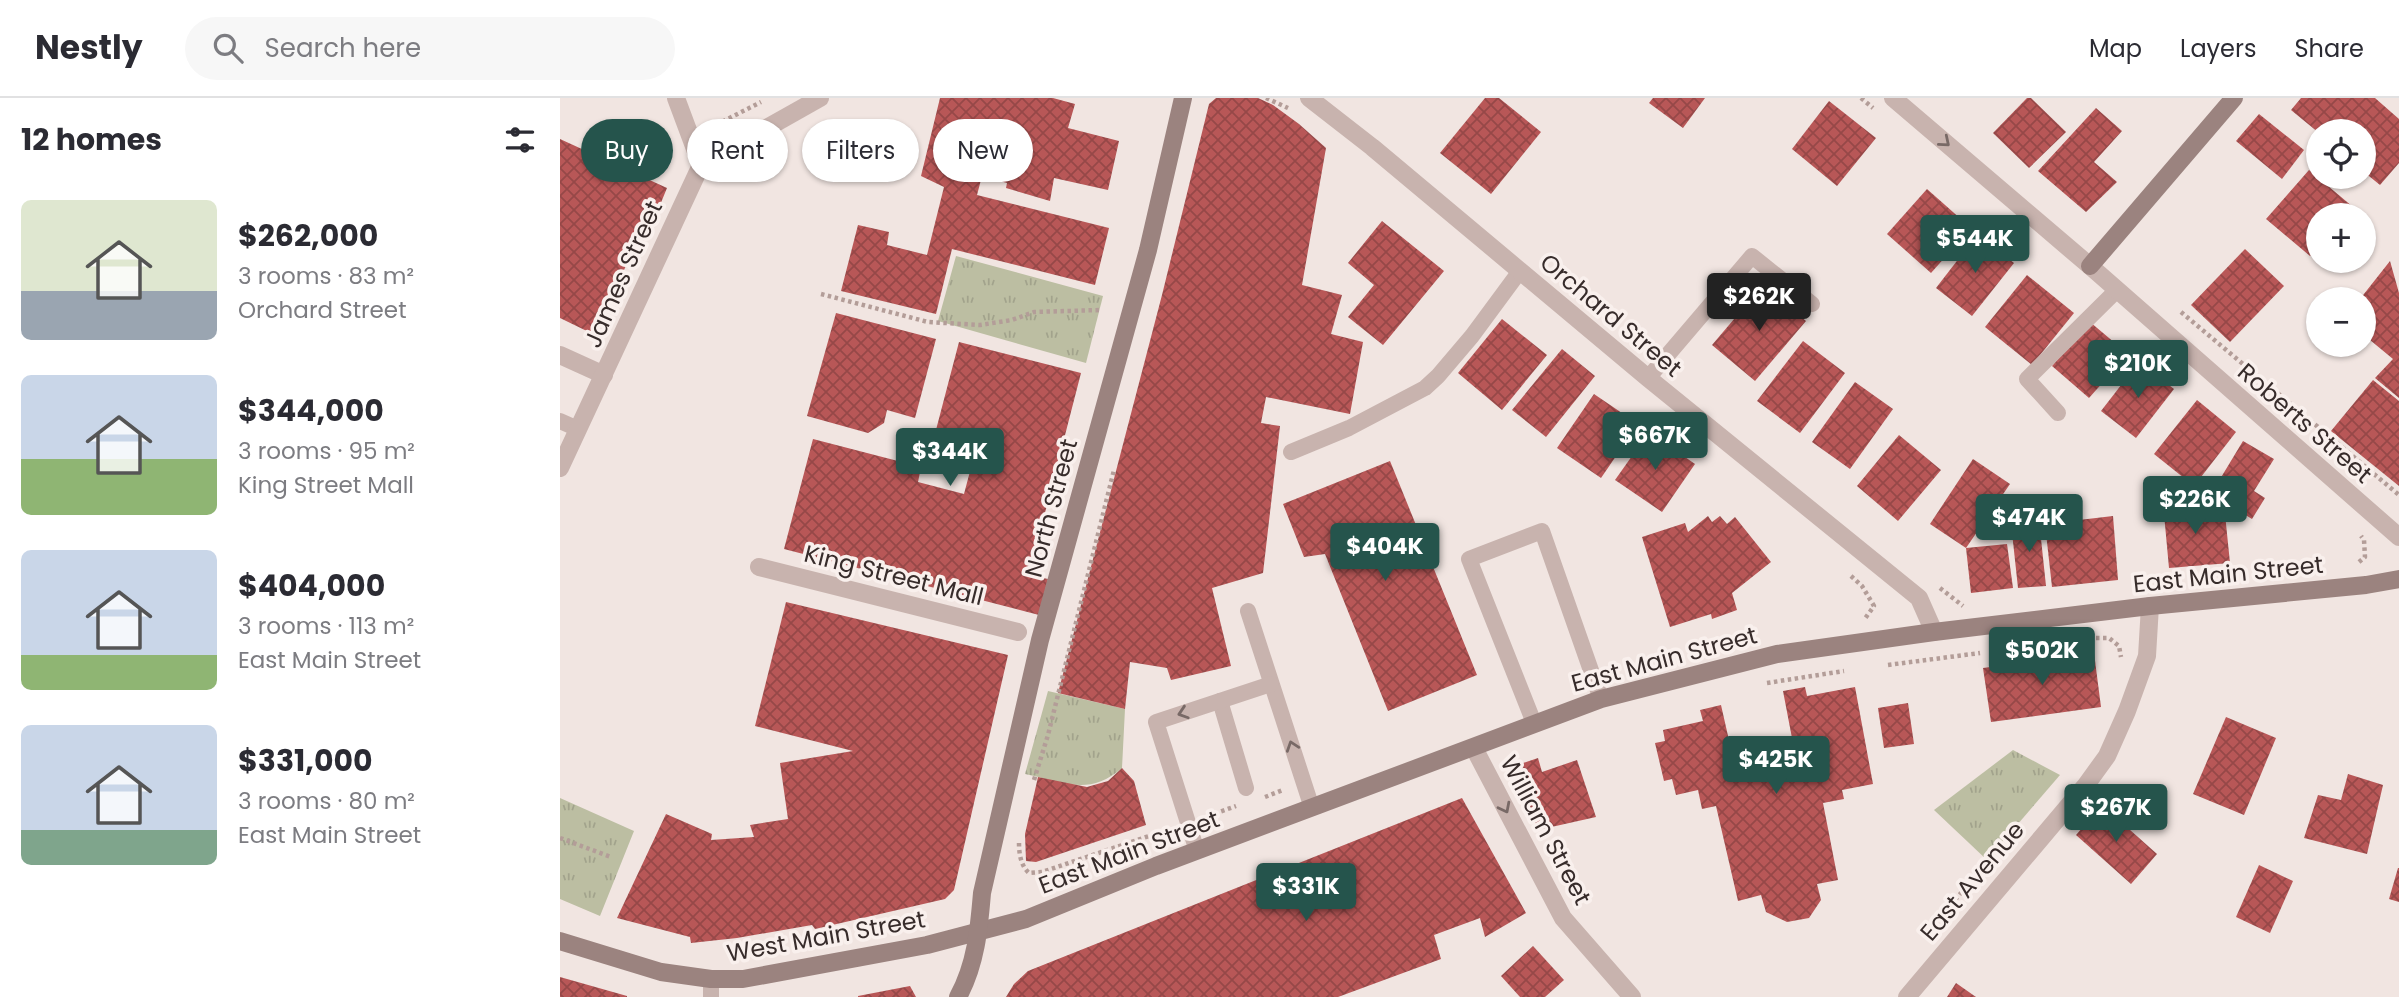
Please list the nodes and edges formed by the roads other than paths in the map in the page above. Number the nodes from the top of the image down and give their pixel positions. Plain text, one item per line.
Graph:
1 (676, 98) edge
2 (820, 98) edge
3 (1183, 98) edge
4 (1309, 98) edge
5 (1893, 98) edge
6 (2234, 98) edge
7 (783, 119) edge
8 (687, 127) edge
9 (692, 182) edge
10 (2090, 266) junction
11 (1520, 271) junction
12 (2117, 290) junction
13 (1812, 304) dead end
14 (560, 355) edge
15 (604, 375) junction
16 (1648, 378) junction
17 (2058, 413) dead end
18 (560, 421) edge
19 (579, 429) junction
20 (1291, 452) dead end
21 (560, 468) edge
22 (2399, 537) edge
23 (759, 566) dead end
24 (2399, 579) edge
25 (2150, 606) junction
26 (1248, 611) dead end
27 (1018, 632) dead end
28 (1934, 632) junction
29 (1271, 684) junction
30 (1601, 699) junction
31 (1220, 701) junction
32 (1534, 723) junction
33 (1474, 748) junction
34 (1249, 794) road end
35 (1312, 808) junction
36 (1196, 851) junction
37 (978, 933) junction
38 (560, 942) edge
39 (711, 988) edge
40 (958, 997) edge
41 (1633, 997) edge
42 (1906, 997) edge

1 - 8 street
2 - 7 street
3 - 37 main road, North Street
4 - 11 street, Orchard Street
5 -> 10 street, Roberts Street
6 - 10 main road
9 - 15 street, James Street
10 - 12 street, Roberts Street
11 - 16 street, Orchard Street
11 - 20 lane
12 - 17 lane
12 - 22 street, Roberts Street
13 - 16 lane
14 - 15 street
15 - 19 street, James Street
16 - 28 street, Orchard Street
18 - 19 lane
19 - 21 street, James Street
23 - 27 street, King Street Mall
24 - 25 main road, East Main Street
25 - 28 main road, East Main Street
25 - 42 street, East Avenue
26 - 29 lane
28 - 30 main road, East Main Street
29 - 31 lane
35 -> 29 lane
30 - 32 main road, East Main Street
30 - 32 lane
31 - 34 lane
31 -> 36 lane
32 - 33 main road, East Main Street
33 - 35 main road, East Main Street
33 -> 41 street, William Street
35 - 36 main road, East Main Street
36 - 37 main road, East Main Street
37 - 39 main road, West Main Street
37 - 40 main road, North Street
38 - 39 main road, West Main Street

